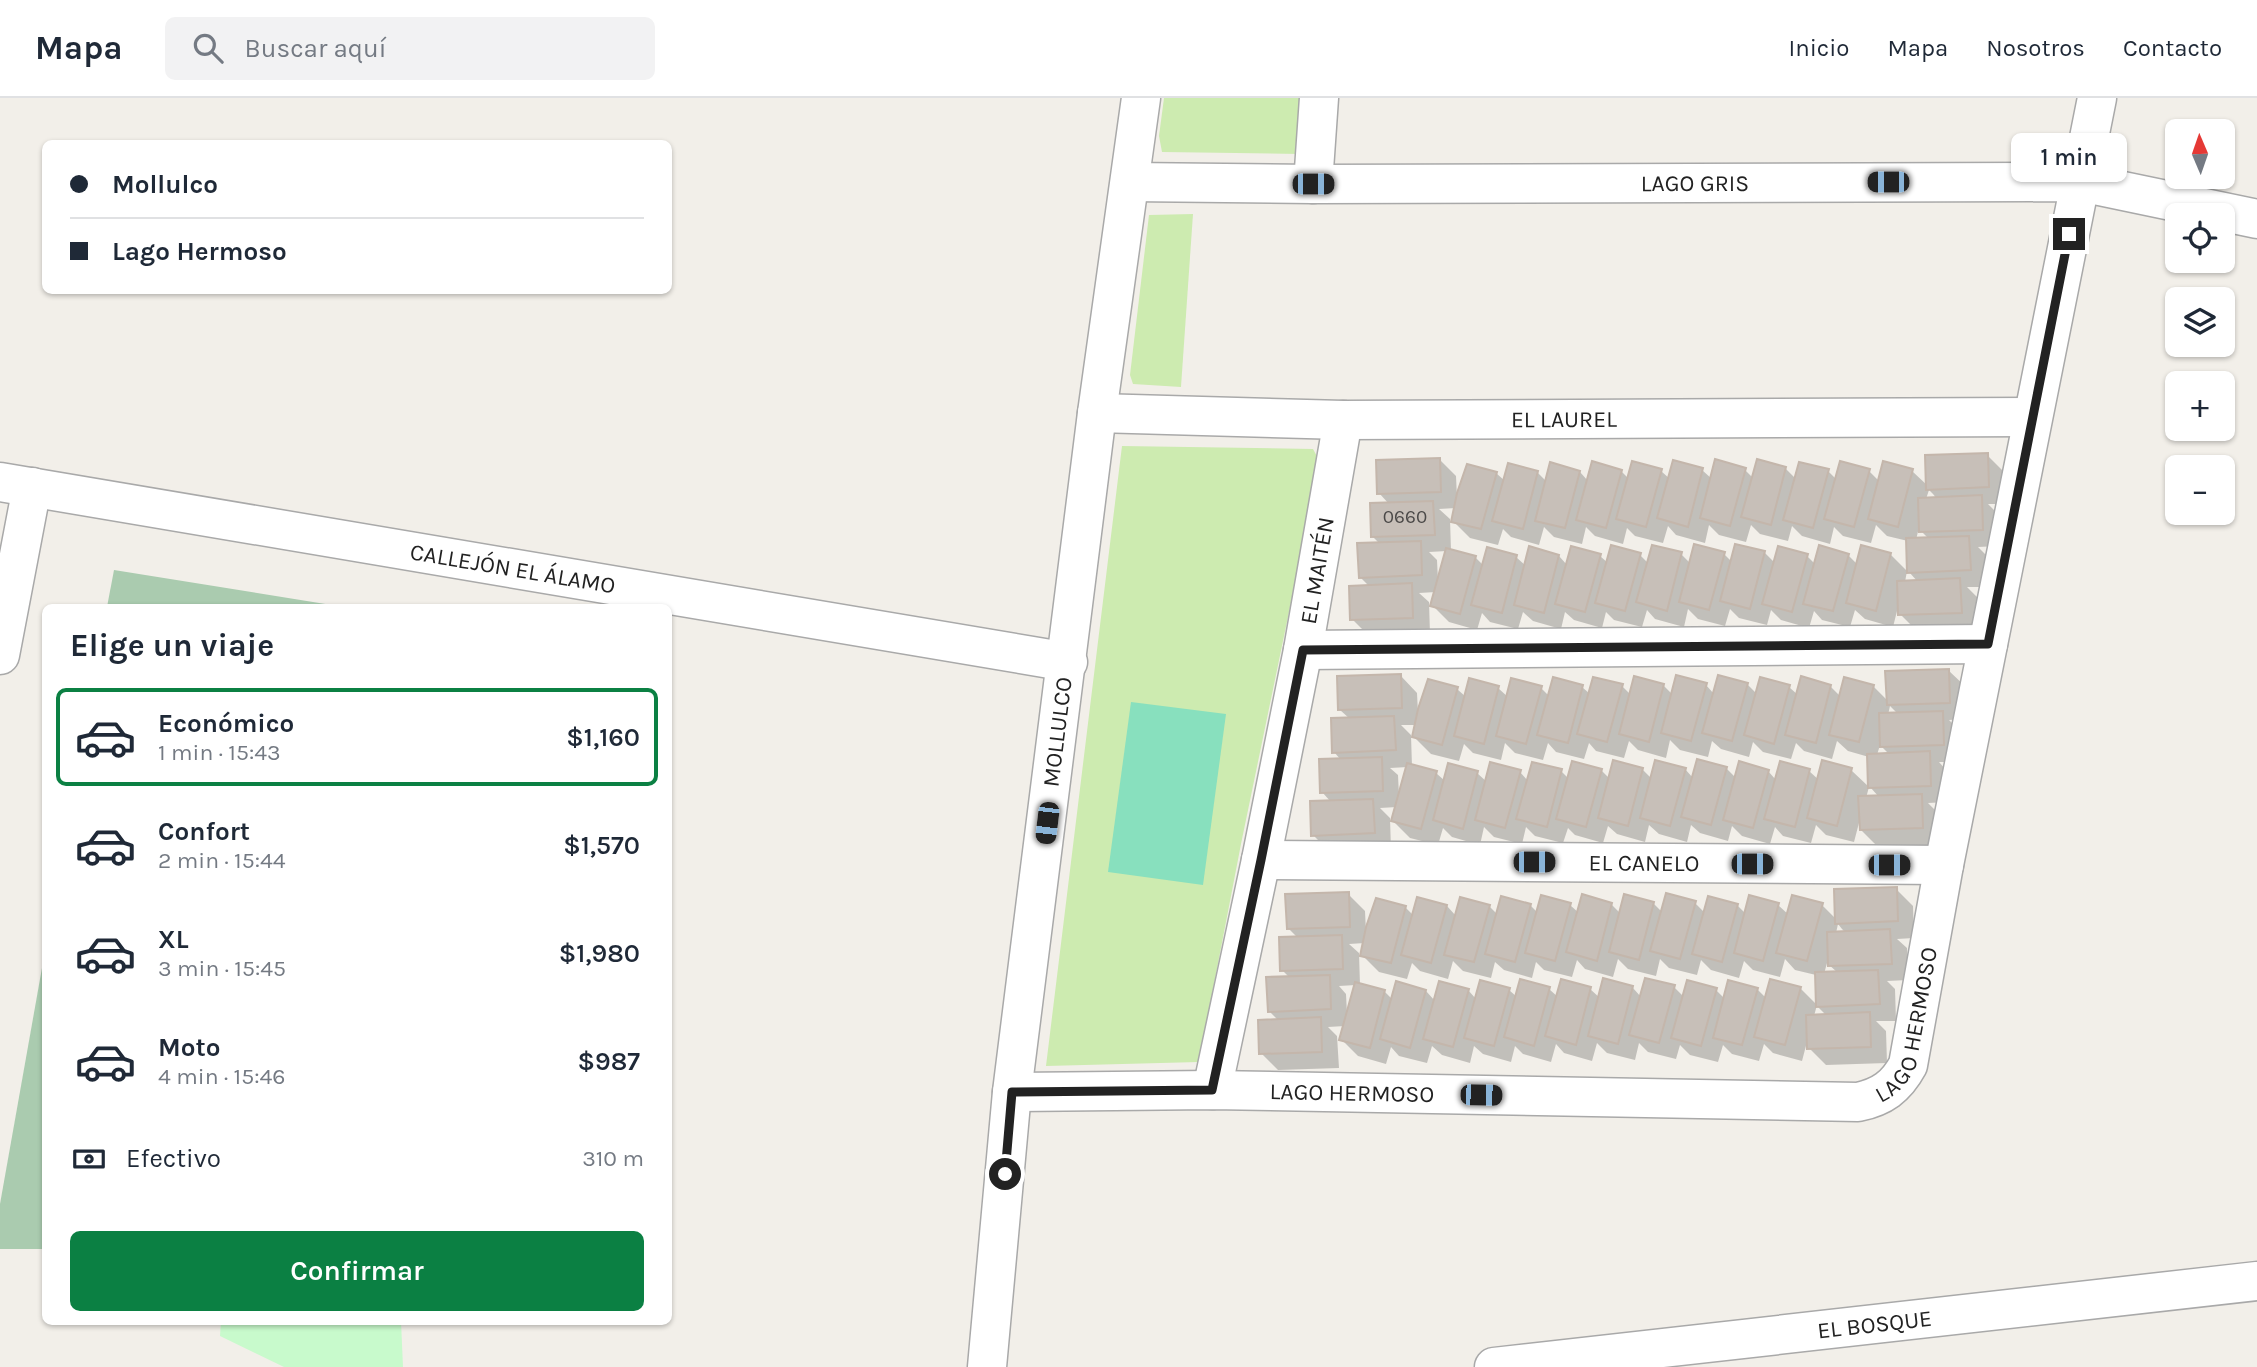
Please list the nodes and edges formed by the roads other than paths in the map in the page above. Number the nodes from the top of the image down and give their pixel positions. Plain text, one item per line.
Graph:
1 (1141, 98) edge
2 (1320, 98) edge
3 (2096, 98) edge
4 (1130, 182) junction
5 (2080, 182) junction
6 (1313, 184) junction
7 (2257, 219) edge
8 (1097, 413) junction
9 (2032, 416) junction
10 (1343, 420) junction
11 (16, 484) edge
12 (1988, 644) junction
13 (1303, 650) junction
14 (0, 654) edge
15 (1068, 662) junction
16 (1261, 860) junction
17 (1944, 865) junction
18 (1212, 1090) junction
19 (1012, 1092) junction
20 (2257, 1282) edge
21 (1547, 1364) edge
22 (987, 1367) edge
23 (1494, 1367) edge

1 - 4 street, MOLLULCO
2 - 6 street
3 - 5 street, LAGO HERMOSO
4 - 6 street, LAGO GRIS
4 - 8 street, MOLLULCO
5 - 6 street, LAGO GRIS
5 - 7 street, LAGO GRIS
5 - 9 street, LAGO HERMOSO
8 - 10 street, EL LAUREL
8 - 15 street, MOLLULCO
9 - 10 street, EL LAUREL
9 - 12 street, LAGO HERMOSO
10 - 13 street, EL MAITÉN
11 - 14 street
11 - 15 street, CALLEJÓN EL ÁLAMO
12 - 13 street
12 - 17 street, LAGO HERMOSO
13 - 16 street, EL MAITÉN
15 - 19 street, MOLLULCO
16 - 17 street, EL CANELO
16 - 18 street, EL MAITÉN
17 - 18 street, LAGO HERMOSO
18 - 19 street, LAGO HERMOSO
19 - 22 street, MOLLULCO
20 - 21 street, EL BOSQUE
21 - 23 street, EL BOSQUE

